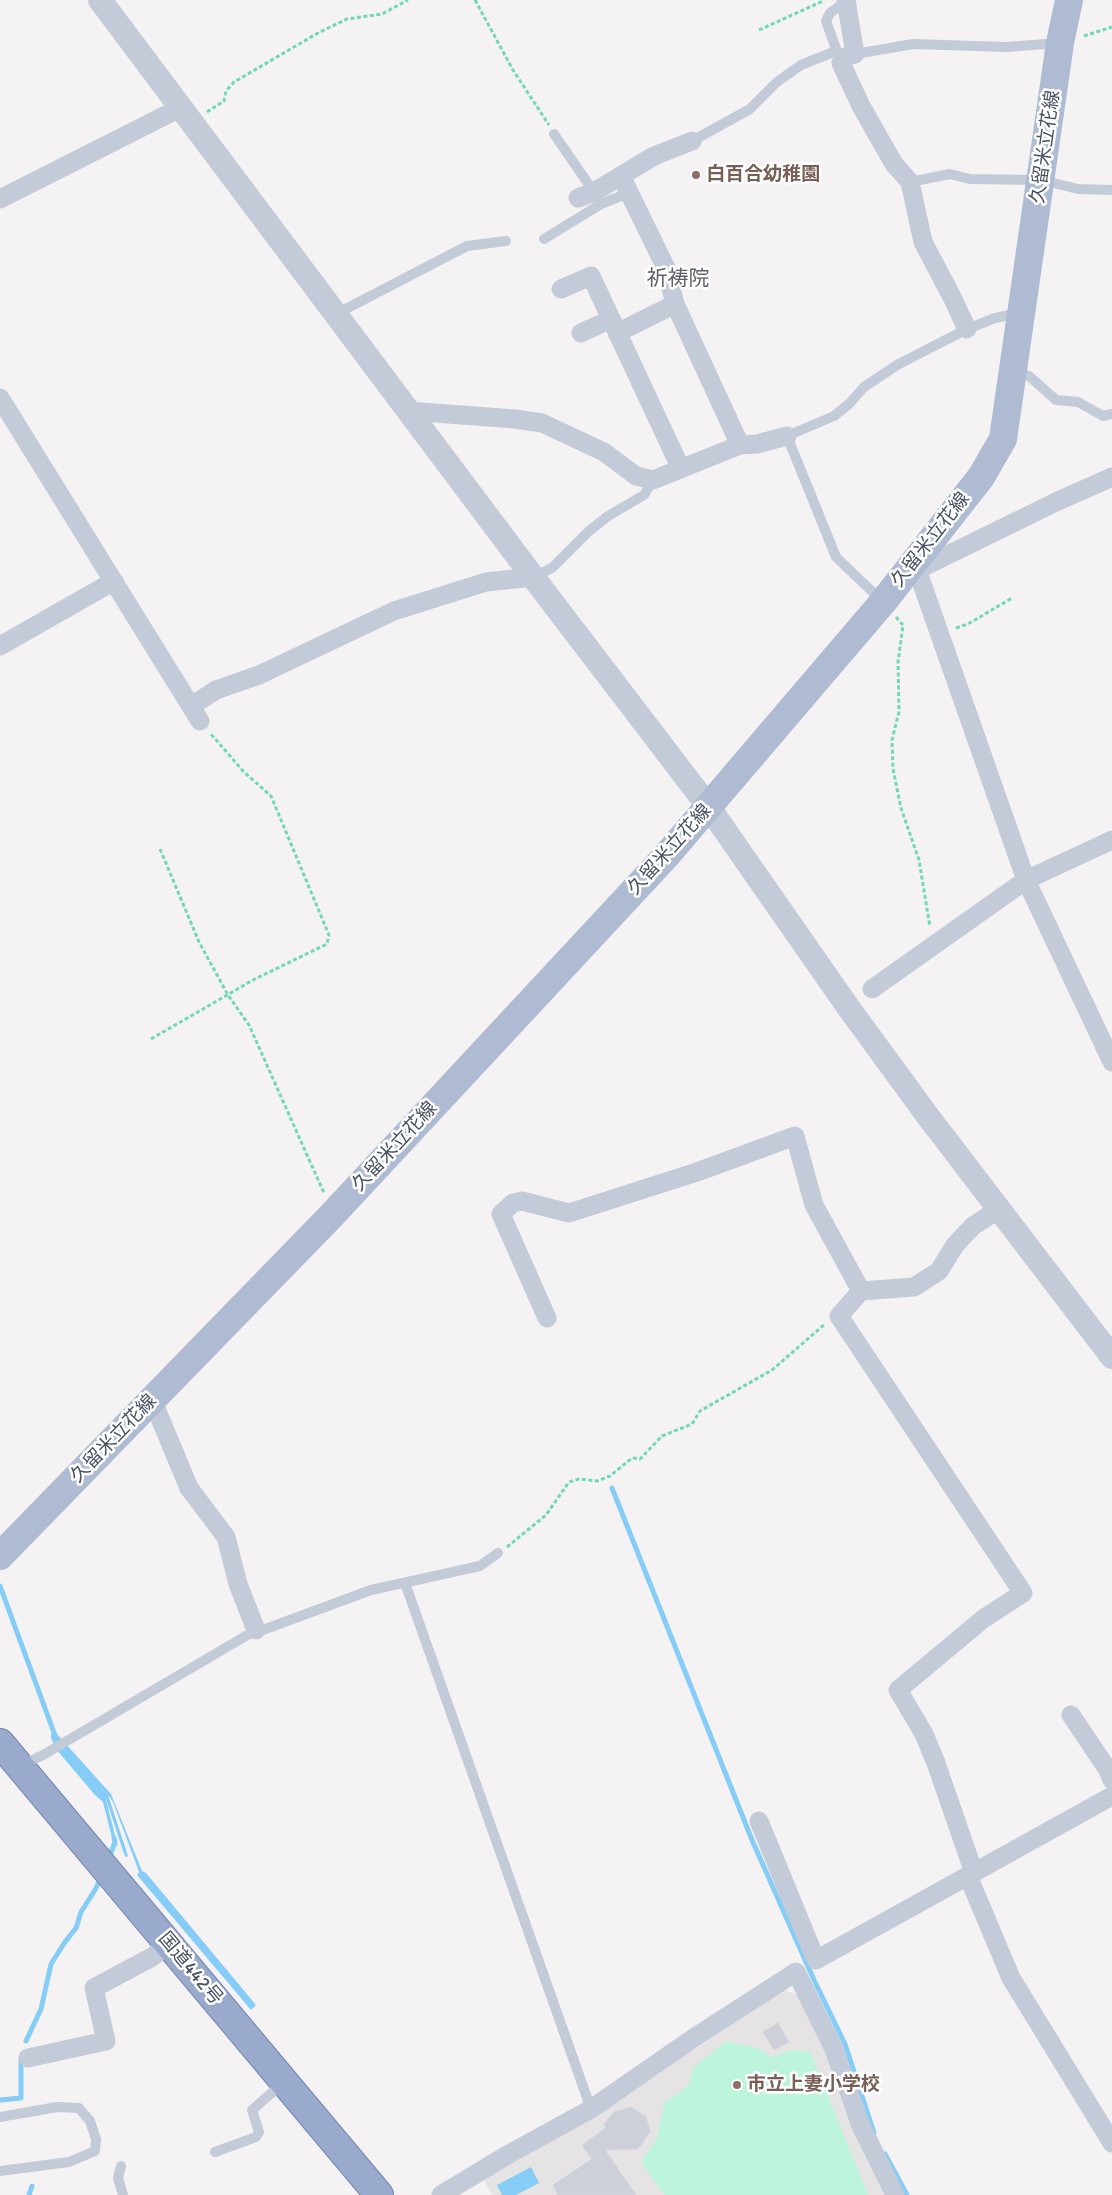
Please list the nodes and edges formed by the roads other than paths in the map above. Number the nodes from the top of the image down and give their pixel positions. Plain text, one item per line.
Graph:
1 (100, 0) edge
2 (1069, 0) edge
3 (845, 1) edge
4 (1060, 43) junction
5 (844, 56) junction
6 (187, 114) junction
7 (554, 134) road end
8 (692, 141) joint
9 (621, 176) junction
10 (1041, 180) junction
11 (910, 182) junction
12 (1112, 190) edge
13 (629, 193) junction
14 (586, 195) joint
15 (0, 199) edge
16 (544, 238) dead end
17 (506, 241) dead end
18 (561, 289) dead end
19 (675, 304) junction
20 (1022, 312) junction
21 (336, 314) junction
22 (614, 326) junction
23 (967, 329) junction
24 (581, 333) dead end
25 (1013, 373) junction
26 (0, 398) edge
27 (408, 411) junction
28 (1112, 414) edge
29 (787, 436) junction
30 (740, 445) junction
31 (681, 469) junction
32 (1112, 477) edge
33 (653, 480) junction
34 (915, 566) junction
35 (533, 577) junction
36 (114, 581) junction
37 (883, 602) junction
38 (0, 646) edge
39 (708, 806) junction
40 (1112, 840) edge
41 (1026, 880) junction
42 (872, 990) dead end
43 (1112, 1062) edge
44 (998, 1209) junction
45 (861, 1291) junction
46 (547, 1318) dead end
47 (1112, 1358) edge
48 (152, 1399) junction
49 (498, 1554) road end
50 (0, 1556) edge
51 (405, 1583) junction
52 (256, 1630) junction
53 (1071, 1715) dead end
54 (0, 1743) edge
55 (20, 1766) junction
56 (1112, 1780) edge
57 (1112, 1796) edge
58 (759, 1821) dead end
59 (971, 1874) junction
60 (168, 1944) junction
61 (28, 2058) dead end
62 (285, 2081) junction
63 (591, 2109) junction
64 (0, 2117) edge
65 (1112, 2143) edge
66 (215, 2152) dead end
67 (121, 2166) dead end
68 (0, 2172) edge
69 (123, 2195) edge
70 (379, 2195) edge
71 (441, 2195) edge
72 (895, 2195) edge

1 - 6 street
2 - 4 main road, 久留米立花線
3 - 5 street
4 - 5 lane
4 - 10 main road, 久留米立花線
5 - 8 lane
5 - 11 street
6 - 15 street
6 - 21 street
7 - 14 lane
8 - 9 street
9 - 13 street
9 - 14 street
10 - 11 lane
10 - 12 lane
10 - 20 main road, 久留米立花線
11 - 23 street
13 - 16 lane
13 - 19 street
17 - 21 lane
18 - 22 street
19 - 22 street
19 - 30 street
20 - 23 lane
20 - 25 main road, 久留米立花線
21 - 27 street
22 - 24 street
22 - 31 street
23 - 29 lane
25 - 28 lane
25 - 34 main road, 久留米立花線
26 - 36 street
27 - 33 street
27 - 35 street
29 - 30 street
29 - 37 lane
30 - 31 street
31 - 33 street
32 - 34 street
33 - 35 lane
34 - 37 main road, 久留米立花線
34 - 41 street
35 - 36 street
35 - 39 street
36 - 38 street
37 - 39 main road, 久留米立花線
39 - 44 street
39 - 48 main road, 久留米立花線
40 - 41 street
41 - 42 street
41 - 43 street
44 - 45 street
44 - 47 street
45 - 46 street
45 - 59 street
48 - 50 main road, 久留米立花線
48 - 52 street
49 - 51 lane
51 - 52 lane
51 - 63 lane
52 - 55 lane
53 - 56 street
54 - 55 highway, 国道442号
55 - 60 highway, 国道442号
57 - 59 street
58 - 59 street
59 - 65 street
60 - 61 street
60 - 62 highway, 国道442号
62 - 66 lane
62 - 70 highway, 国道442号
63 - 71 street
63 - 72 street
64 - 68 lane
67 - 69 lane

